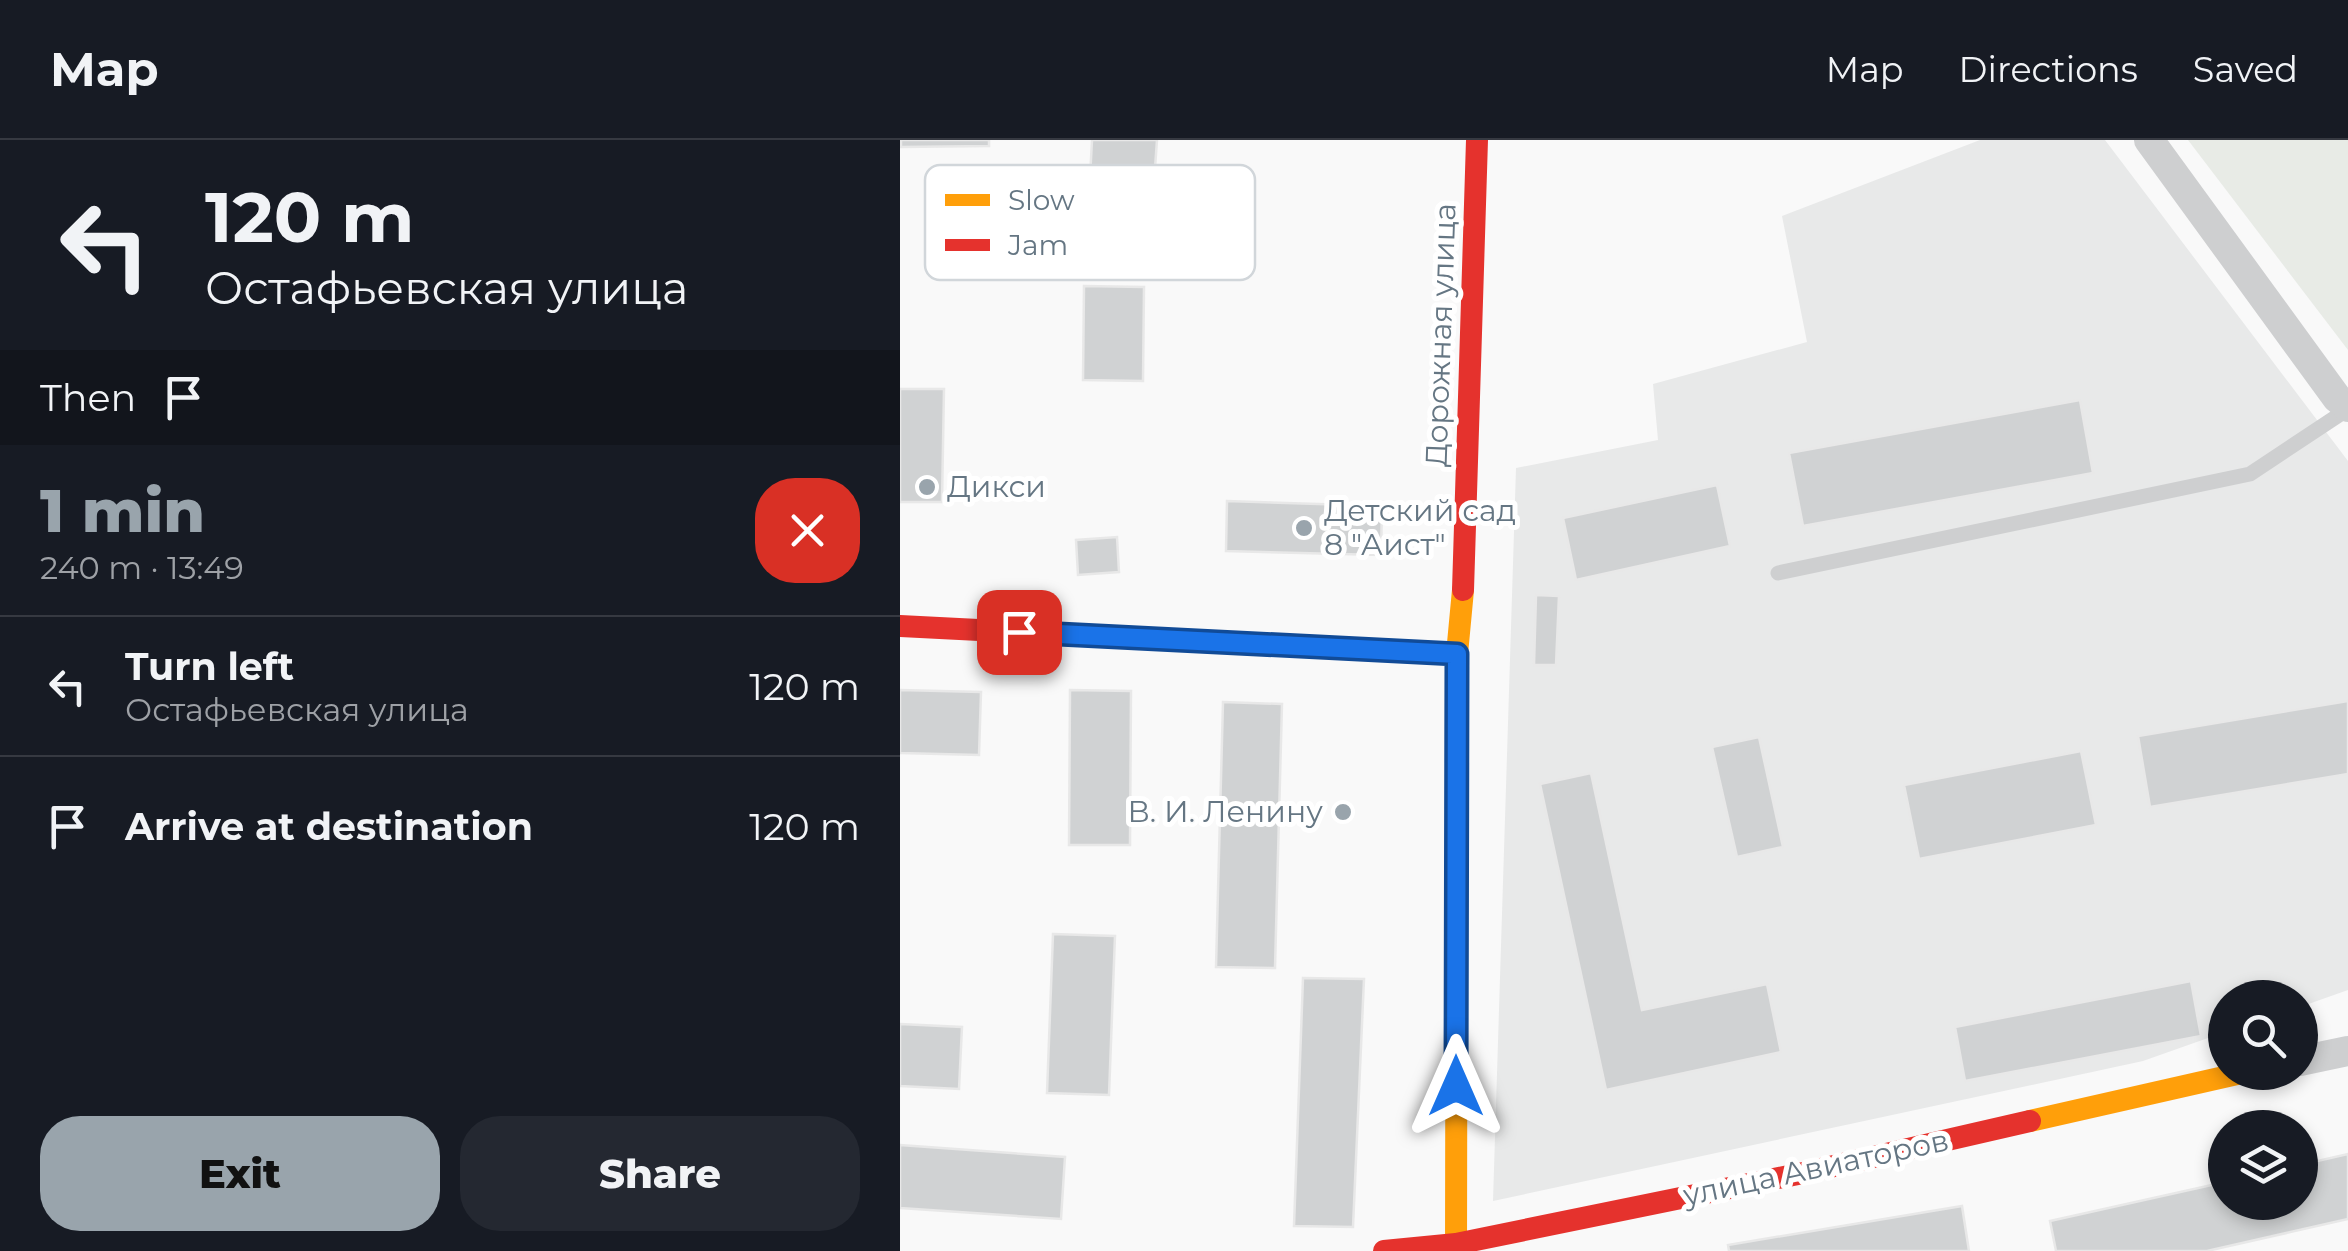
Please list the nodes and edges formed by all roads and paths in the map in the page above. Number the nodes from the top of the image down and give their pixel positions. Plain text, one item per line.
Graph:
1 (1477, 140) edge
2 (2148, 140) edge
3 (2348, 408) edge
4 (1778, 572) dead end
5 (900, 626) edge
6 (1457, 654) junction
7 (2348, 1052) edge
8 (2318, 1058) edge
9 (2208, 1081) edge
10 (1456, 1248) edge
11 (1384, 1251) edge

1 - 6 street, Дорожная улица
2 - 3 street
3 - 4 lane
5 - 6 street
6 - 10 street, Дорожная улица
7 - 8 street
9 - 10 street, улица Авиаторов
10 - 11 street, улица Авиаторов

